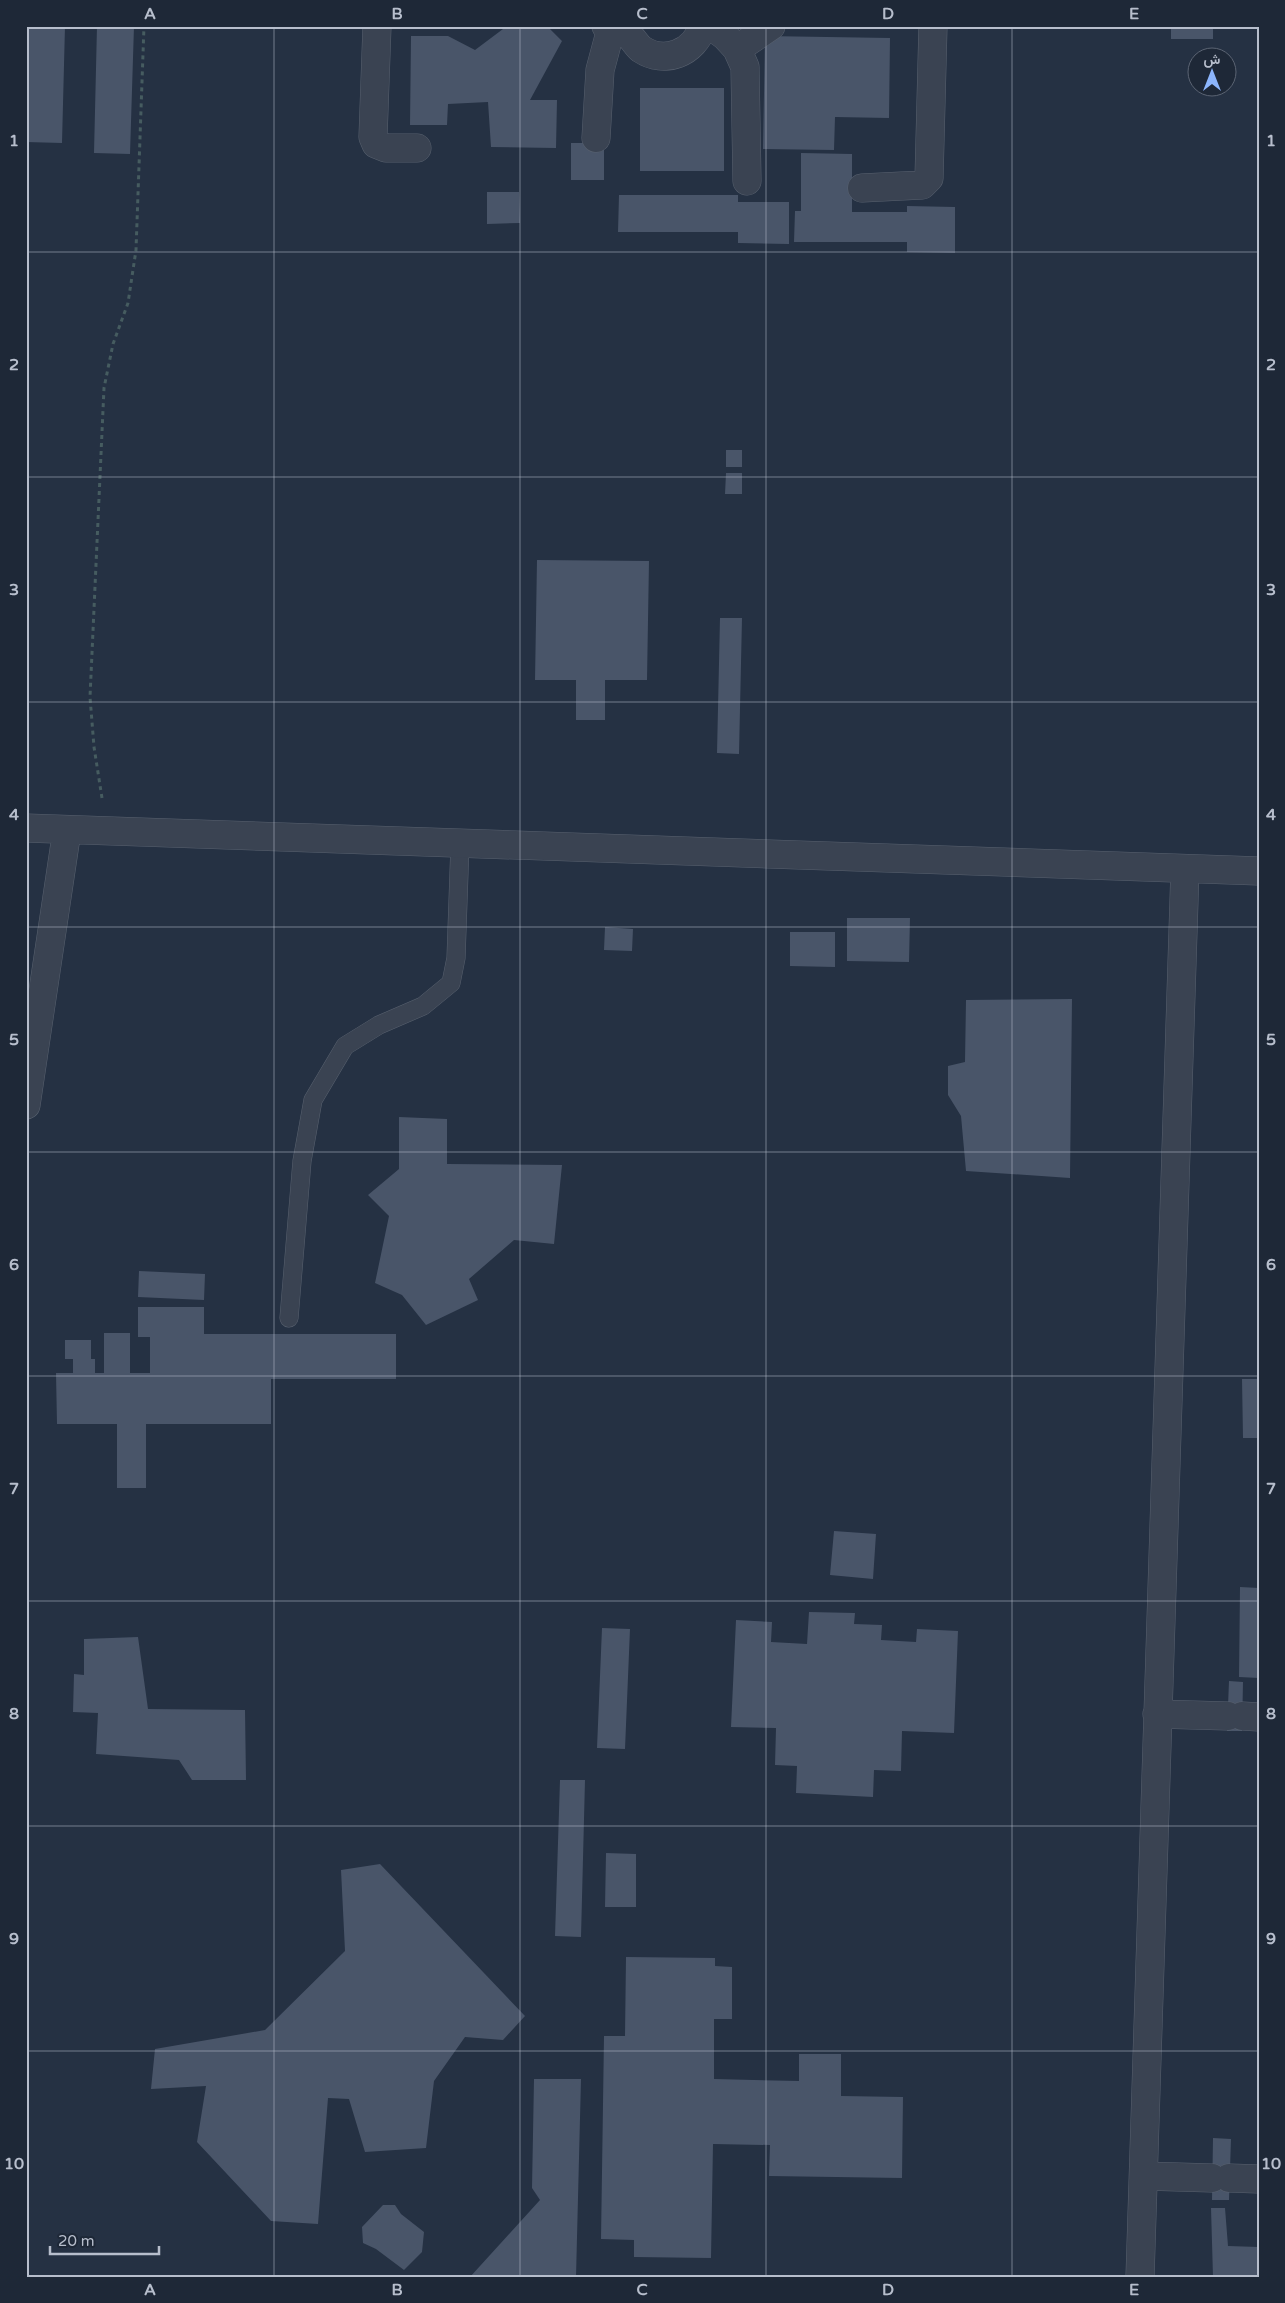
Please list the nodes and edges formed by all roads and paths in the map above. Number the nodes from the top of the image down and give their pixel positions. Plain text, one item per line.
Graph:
1 (144, 26) edge
2 (377, 26) edge
3 (703, 26) edge
4 (711, 26) edge
5 (771, 26) edge
6 (933, 26) edge
7 (618, 29) edge
8 (737, 49) junction
9 (596, 138) dead end
10 (417, 148) dead end
11 (747, 181) dead end
12 (862, 188) dead end
13 (26, 828) edge
14 (67, 830) junction
15 (108, 832) junction
16 (460, 844) junction
17 (1185, 869) junction
18 (1259, 871) edge
19 (26, 1105) edge
20 (289, 1318) dead end
21 (1157, 1714) junction
22 (1243, 1716) edge
23 (1144, 2176) junction
24 (1259, 2179) edge
25 (1140, 2277) edge

1 - 15 path
2 - 10 street
3 - 7 street
4 - 8 street
5 - 8 street
6 - 12 street
7 - 9 street
8 - 11 street
13 - 14 street
14 - 15 street
14 - 19 street
15 - 16 street
16 - 17 street
16 - 20 lane
17 - 18 street
17 - 21 street
21 - 22 street
21 - 23 street
23 - 24 street
23 - 25 street

